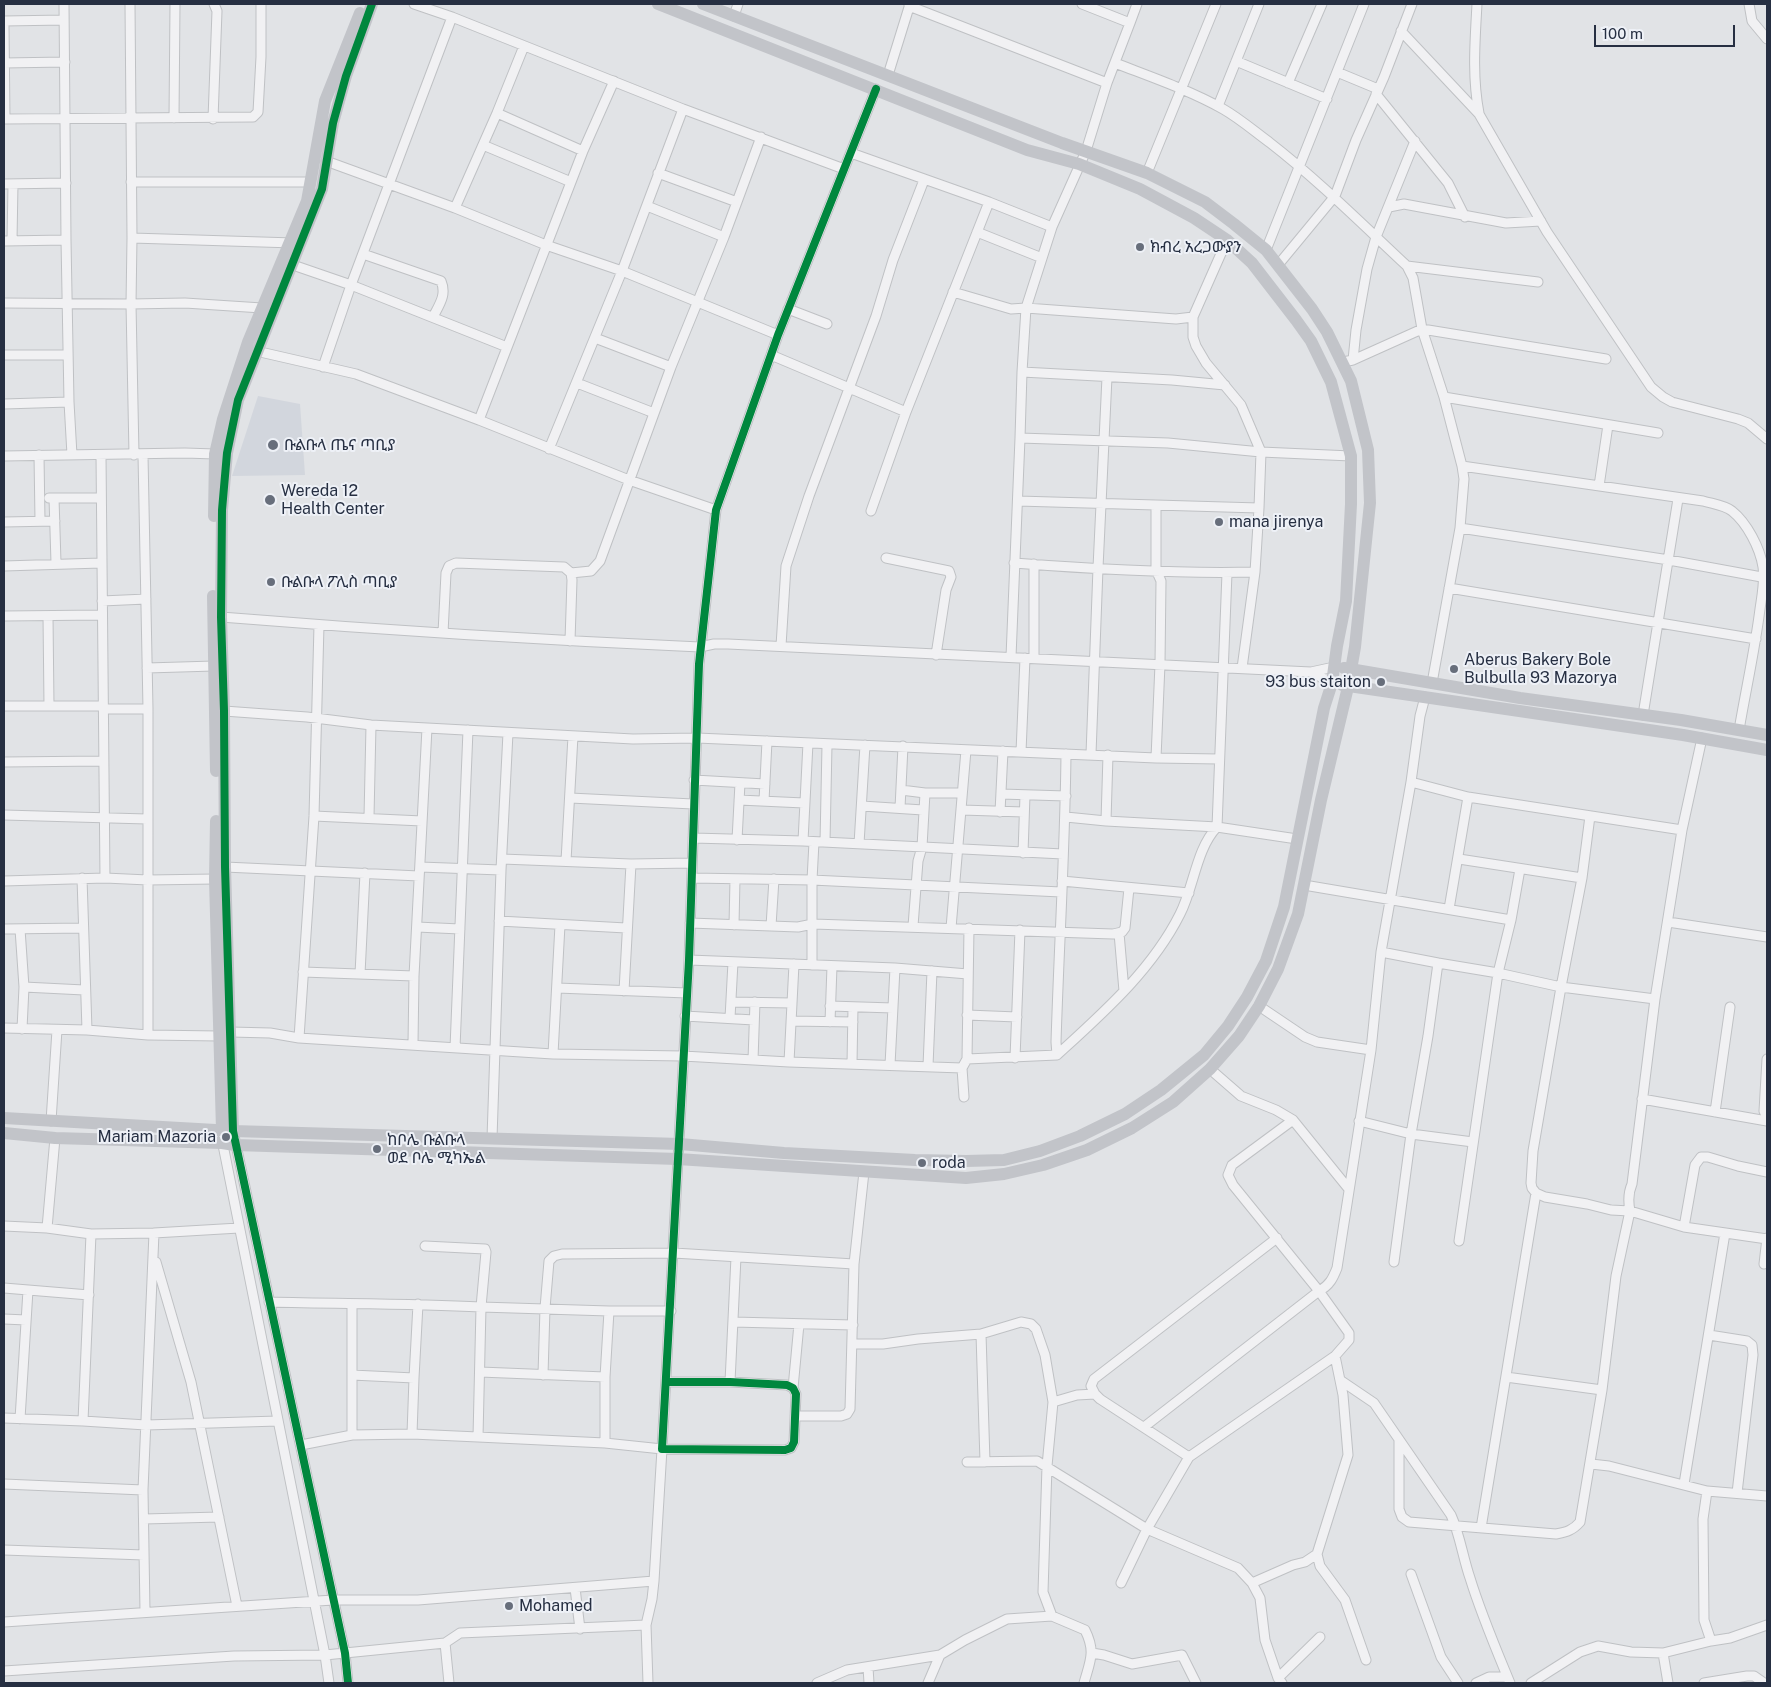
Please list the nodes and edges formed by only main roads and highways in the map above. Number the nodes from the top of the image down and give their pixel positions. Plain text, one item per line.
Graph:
1 (363, 4) edge
2 (372, 4) edge
3 (658, 4) edge
4 (703, 4) edge
5 (736, 10) edge
6 (294, 243) junction
7 (1334, 667) junction
8 (1351, 669) junction
9 (1332, 683) junction
10 (1348, 687) junction
11 (1767, 735) edge
12 (1767, 750) edge
13 (1272, 945) junction
14 (1285, 950) junction
15 (225, 1034) junction
16 (4, 1118) edge
17 (228, 1130) junction
18 (4, 1133) edge
19 (1080, 1136) junction
20 (1087, 1150) junction

1 - 6 main road
2 - 6 main road
3 - 7 main road
4 - 5 main road
5 - 8 main road
6 - 15 main road
6 - 15 main road
7 - 8 main road
7 - 9 main road
8 - 10 main road
8 - 11 main road
9 - 10 main road
9 - 13 main road
10 - 12 main road
10 - 14 main road
13 - 14 main road
13 - 19 main road
14 - 20 main road
15 - 17 main road
16 - 17 main road
17 - 19 main road
18 - 20 main road
19 - 20 main road

